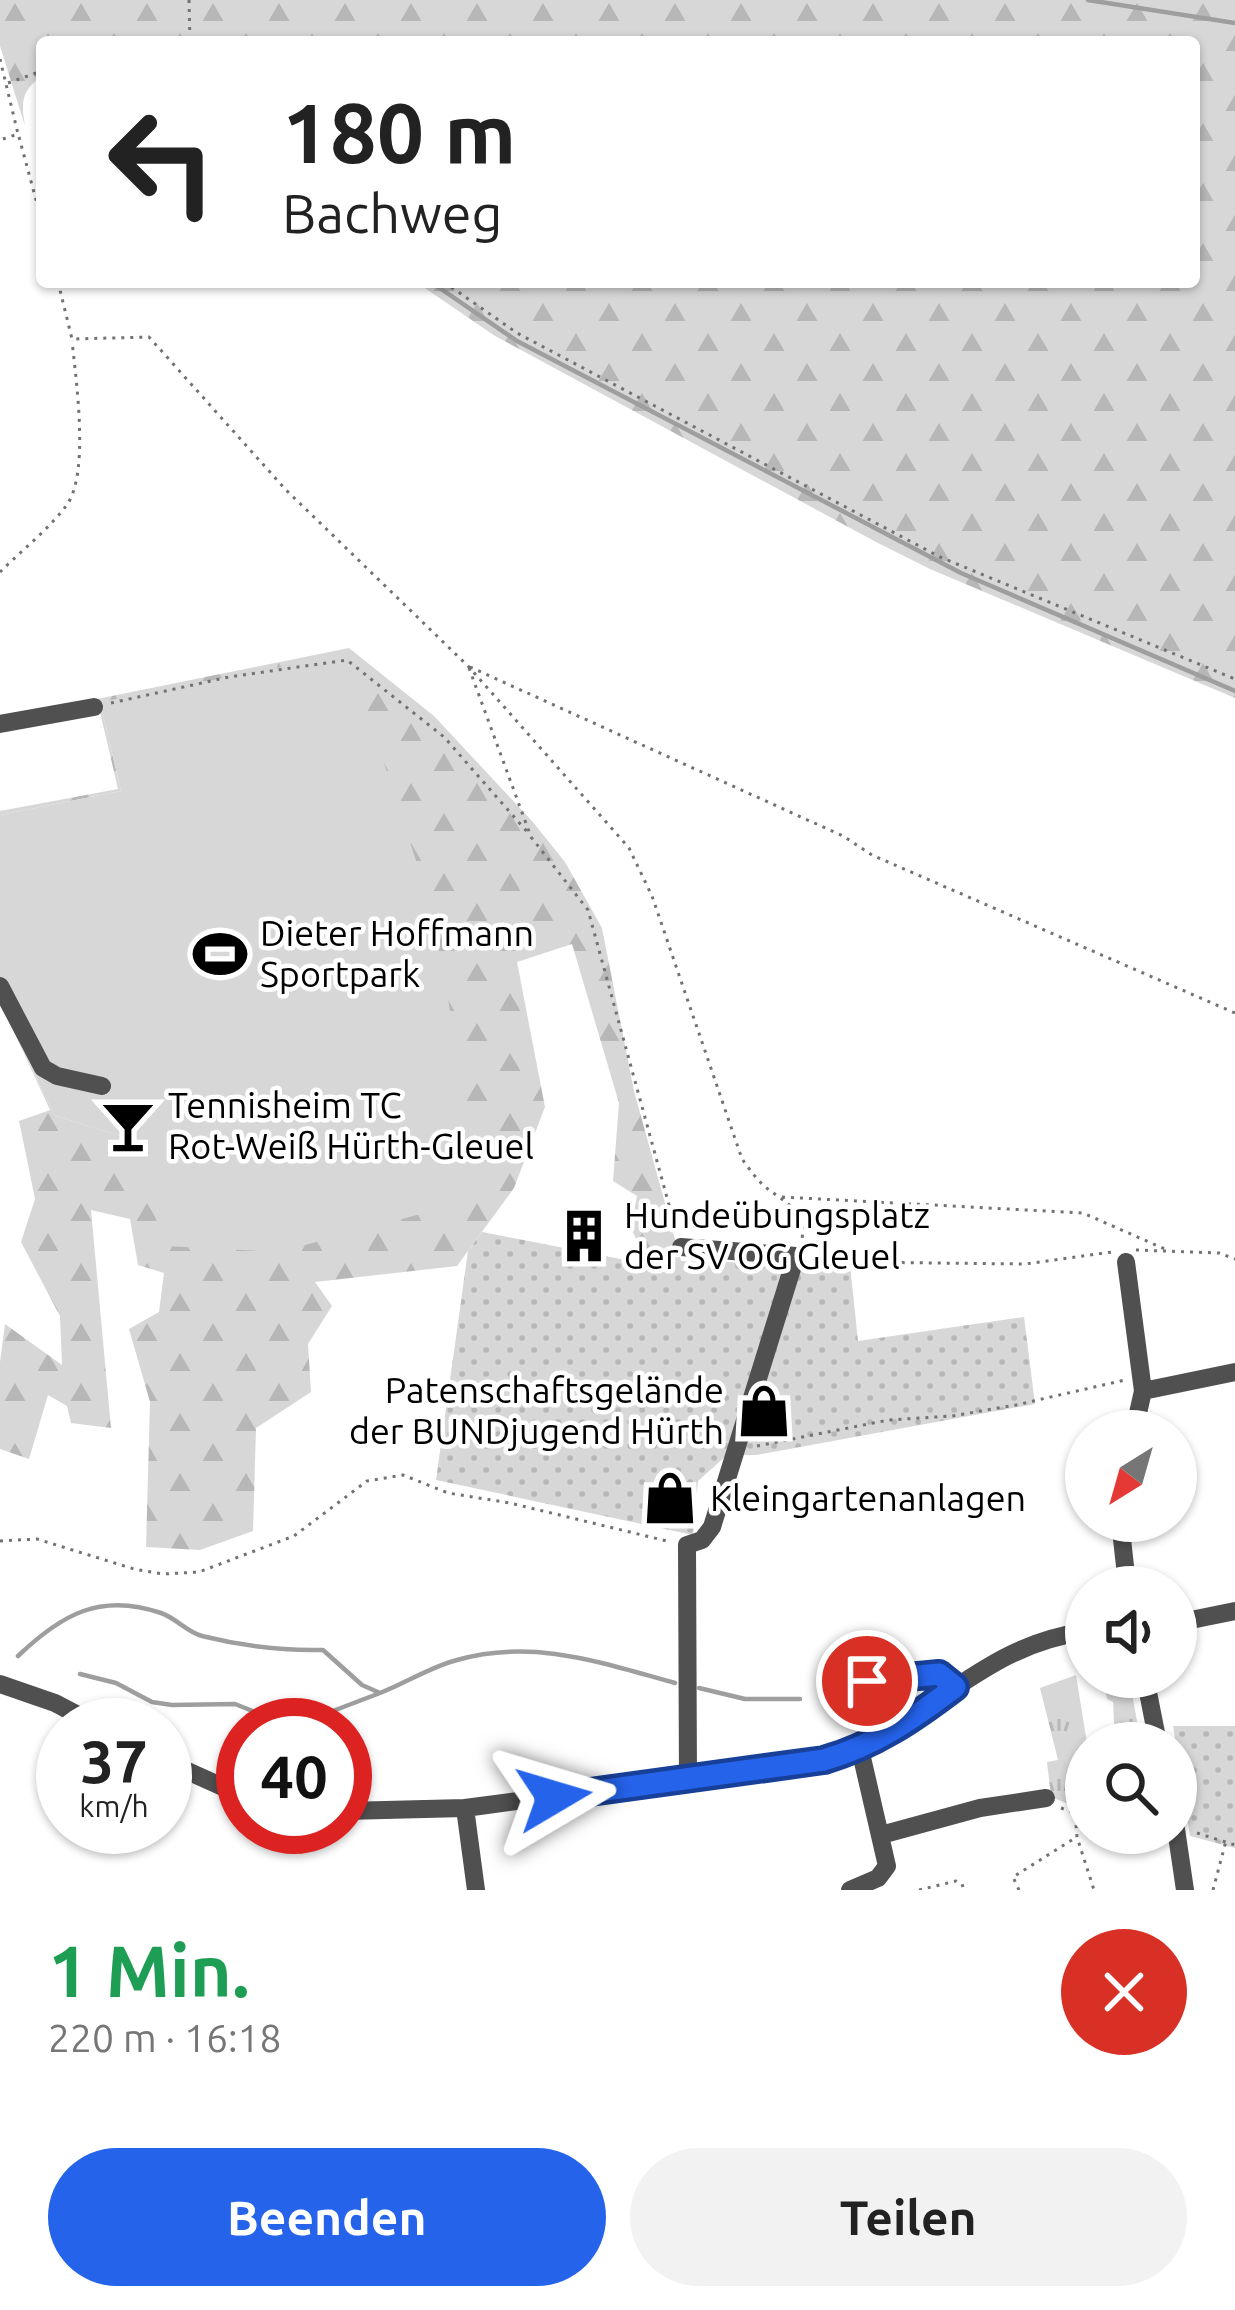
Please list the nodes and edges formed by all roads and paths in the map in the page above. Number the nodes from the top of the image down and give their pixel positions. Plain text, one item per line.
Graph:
1 (189, 0) edge
2 (190, 36) edge
3 (0, 59) edge
4 (36, 73) edge
5 (6, 83) junction
6 (18, 134) junction
7 (0, 140) edge
8 (36, 200) edge
9 (59, 288) edge
10 (453, 288) edge
11 (72, 339) junction
12 (0, 572) edge
13 (468, 666) junction
14 (1235, 679) edge
15 (94, 707) joint
16 (0, 724) edge
17 (531, 837) junction
18 (0, 986) edge
19 (1235, 1013) edge
20 (102, 1086) dead end
21 (780, 1196) junction
22 (681, 1247) joint
23 (1167, 1250) junction
24 (796, 1256) junction
25 (1128, 1256) junction
26 (1235, 1258) edge
27 (1235, 1372) edge
28 (1142, 1385) junction
29 (1137, 1410) edge
30 (733, 1456) junction
31 (0, 1540) edge
32 (687, 1546) junction
33 (1235, 1611) edge
34 (1197, 1619) edge
35 (1065, 1637) edge
36 (849, 1682) joint
37 (0, 1684) edge
38 (955, 1687) junction
39 (41, 1698) edge
40 (864, 1748) junction
41 (688, 1780) junction
42 (1046, 1798) joint
43 (465, 1808) junction
44 (1065, 1808) edge
45 (372, 1810) edge
46 (1197, 1833) edge
47 (881, 1835) junction
48 (1226, 1841) junction
49 (1065, 1844) edge
50 (1235, 1845) edge
51 (1082, 1854) edge
52 (1184, 1854) edge
53 (476, 1890) edge
54 (850, 1890) edge
55 (919, 1890) edge
56 (964, 1890) edge
57 (1018, 1890) edge
58 (1094, 1890) edge
59 (1185, 1890) edge
60 (1214, 1890) edge

1 - 2 path
3 - 5 path
4 - 5 path
5 - 6 path
6 - 7 path
6 - 8 path
9 - 11 path
10 - 14 path
11 - 12 path
11 - 13 path
13 - 17 path
13 - 19 path
13 - 21 path
15 - 16 street
15 - 17 path
17 - 22 path
18 - 20 street
21 - 23 path
21 - 24 path
22 - 24 street
23 - 25 path
23 - 26 path
24 - 25 path
24 - 30 street
25 - 28 street
27 - 28 street
28 - 29 street
28 - 30 path
30 - 32 street
31 - 32 path
32 - 41 street
33 - 34 street
35 - 38 street
36 - 38 street
36 - 40 path
37 - 39 street
38 - 40 street
40 - 41 street
40 - 47 street
41 - 43 street
42 - 44 path
42 - 47 street
43 - 45 street
43 - 53 street
46 - 48 path
47 - 54 street
48 - 50 path
48 - 60 path
49 - 57 path
51 - 58 path
52 - 59 street
55 - 56 path

